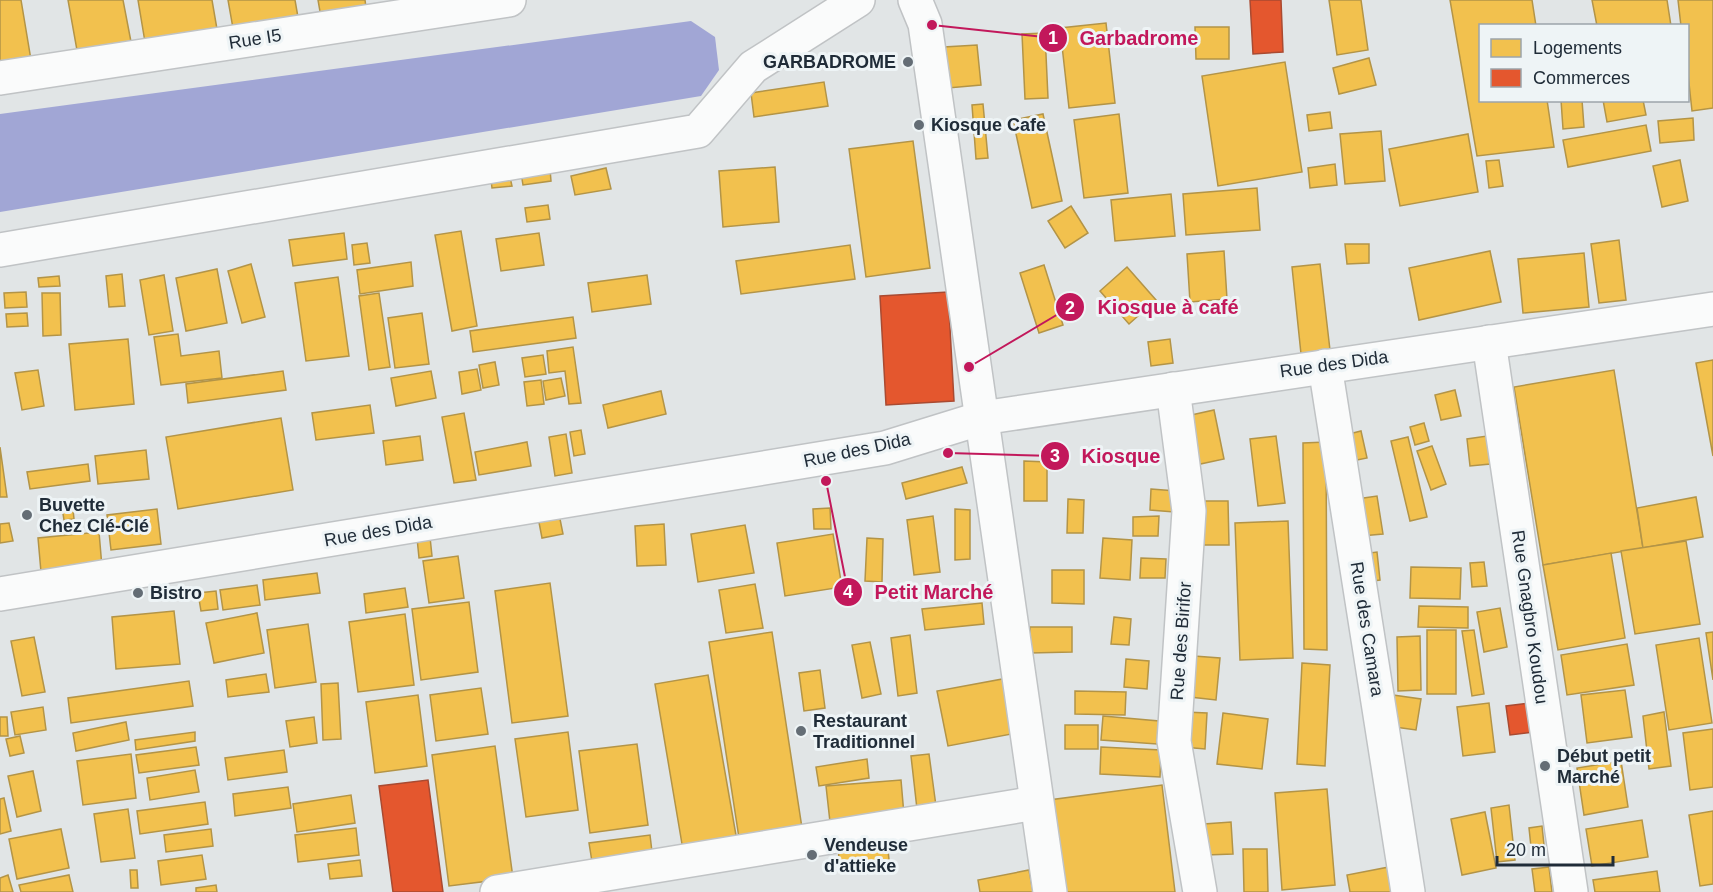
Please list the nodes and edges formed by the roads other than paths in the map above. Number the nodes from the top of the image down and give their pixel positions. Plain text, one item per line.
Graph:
1 (509, 0) edge
2 (858, 0) edge
3 (915, 0) edge
4 (0, 78) edge
5 (0, 250) edge
6 (1713, 309) edge
7 (1489, 342) junction
8 (1325, 366) junction
9 (1173, 388) junction
10 (982, 418) junction
11 (0, 594) edge
12 (1036, 803) junction
13 (497, 892) edge
14 (1050, 892) edge
15 (1200, 892) edge
16 (1408, 892) edge
17 (1571, 892) edge

1 - 4 street, Rue I5
2 - 5 street
3 - 10 street
6 - 7 street, Rue des Dida
7 - 8 street, Rue des Dida
7 - 17 street, Rue Gnagbro Koudou
8 - 9 street, Rue des Dida
8 - 16 street, Rue des Camara
9 - 10 street, Rue des Dida
9 - 15 street, Rue des Birifor
10 - 11 street, Rue des Dida
10 - 12 street
12 - 13 street
12 - 14 street

